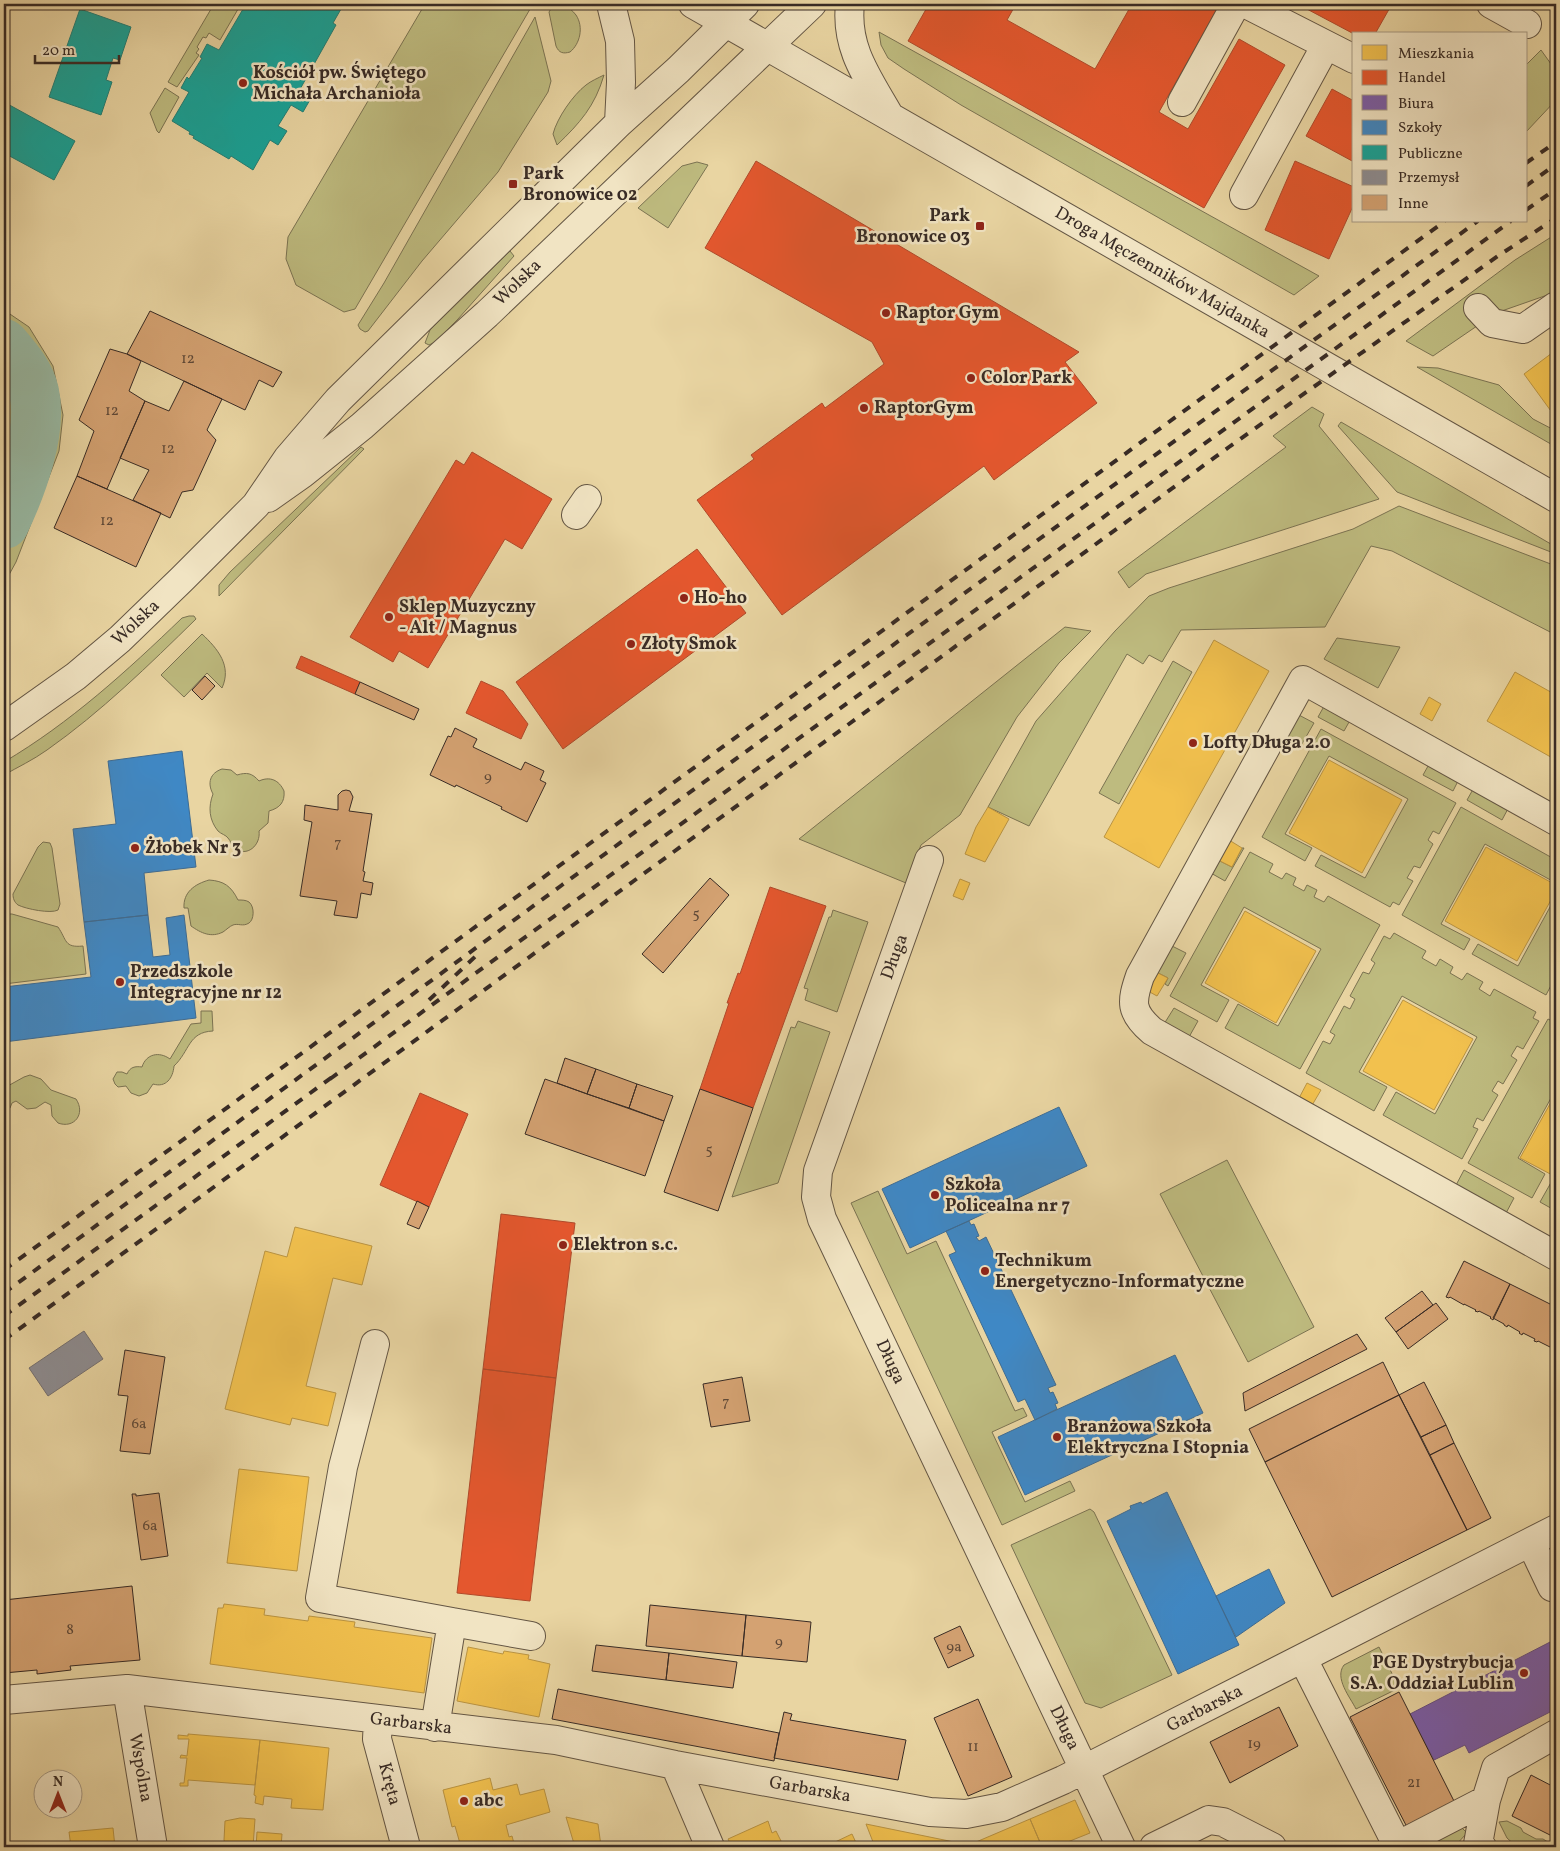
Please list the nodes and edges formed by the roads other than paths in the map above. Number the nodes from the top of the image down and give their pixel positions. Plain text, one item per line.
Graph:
1 (610, 4) edge
2 (693, 4) edge
3 (745, 4) edge
4 (812, 4) edge
5 (850, 4) edge
6 (1236, 4) edge
7 (1246, 4) edge
8 (1491, 4) edge
9 (727, 23) junction
10 (1527, 24) dead end
11 (1326, 45) junction
12 (768, 47) junction
13 (1352, 58) edge
14 (1182, 102) dead end
15 (890, 116) junction
16 (619, 123) junction
17 (1244, 195) dead end
18 (1556, 306) edge
19 (1478, 308) dead end
20 (383, 355) junction
21 (411, 382) junction
22 (1556, 498) edge
23 (256, 506) junction
24 (4, 727) edge
25 (1556, 821) edge
26 (930, 860) dead end
27 (1556, 1256) edge
28 (375, 1344) dead end
29 (1556, 1529) edge
30 (1548, 1569) edge
31 (452, 1622) junction
32 (531, 1636) dead end
33 (1302, 1659) junction
34 (126, 1690) junction
35 (4, 1700) edge
36 (378, 1720) junction
37 (435, 1726) junction
38 (1556, 1734) edge
39 (675, 1765) junction
40 (1084, 1770) junction
41 (1486, 1800) junction
42 (1478, 1846) edge
43 (153, 1847) edge
44 (406, 1847) edge
45 (710, 1847) edge
46 (1121, 1847) edge
47 (1154, 1847) edge
48 (1272, 1847) edge
49 (1398, 1847) edge

1 - 16 street
2 - 9 street, Droga Męczenników Majdanka
3 - 9 street, Wolska
4 - 12 street, Wolska
5 - 15 street
6 - 14 street
7 - 11 street
8 - 10 street
9 - 12 street, Droga Męczenników Majdanka
9 - 16 street, Wolska
11 - 13 street
11 - 17 street
12 - 15 street, Droga Męczenników Majdanka
12 - 21 street, Wolska
15 - 22 street, Droga Męczenników Majdanka
16 - 20 street, Wolska
18 - 19 street
20 - 21 street
20 - 23 street, Wolska
21 - 23 street, Wolska
23 - 24 street, Wolska
25 - 27 street
26 - 40 street, Długa
28 - 31 street
29 - 30 street, Garbarska
30 - 33 street, Garbarska
31 - 32 street
31 - 37 street
33 - 40 street, Garbarska
33 - 49 street
34 - 35 street, Garbarska
34 - 36 street, Garbarska
34 - 43 street, Wspólna
36 - 37 street, Garbarska
36 - 44 street, Kręta
37 - 39 street, Garbarska
38 - 41 street
39 - 40 street, Garbarska
39 - 45 street
40 - 46 street, Długa
41 - 42 street
41 - 49 street
47 - 48 street

